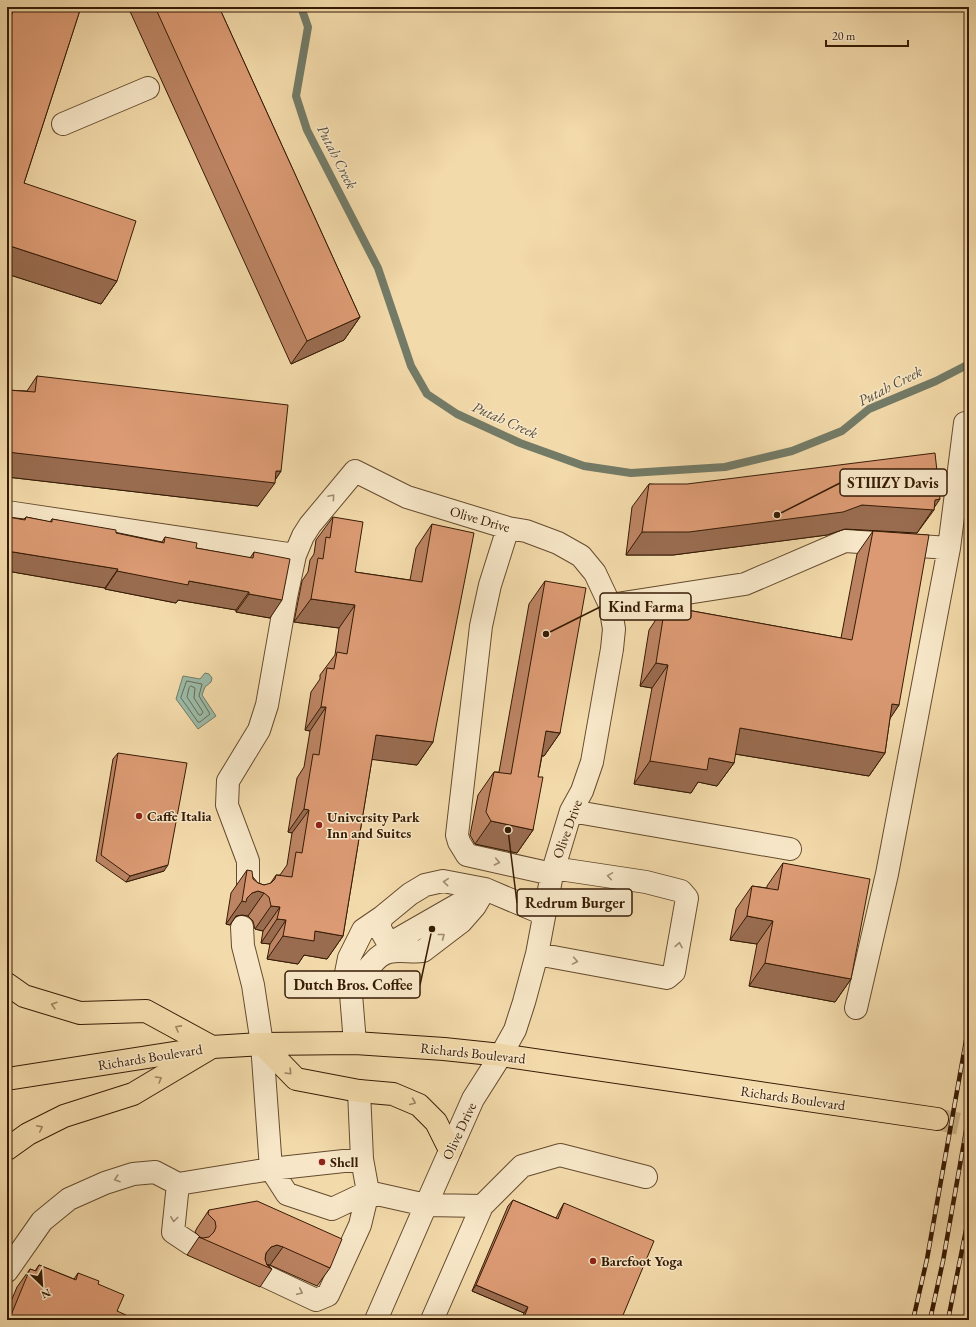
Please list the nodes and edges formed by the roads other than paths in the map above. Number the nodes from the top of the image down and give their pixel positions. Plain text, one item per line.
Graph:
1 (148, 88) dead end
2 (63, 124) dead end
3 (965, 423) dead end
4 (7, 512) edge
5 (508, 528) junction
6 (949, 548) junction
7 (295, 555) junction
8 (610, 605) junction
9 (571, 812) junction
10 (790, 849) dead end
11 (553, 871) junction
12 (485, 889) junction
13 (248, 896) edge
14 (544, 914) junction
15 (382, 917) junction
16 (242, 927) dead end
17 (537, 954) junction
18 (350, 982) junction
19 (7, 984) edge
20 (856, 1008) dead end
21 (355, 1043) junction
22 (262, 1044) junction
23 (212, 1047) junction
24 (501, 1055) junction
25 (7, 1079) edge
26 (359, 1091) junction
27 (937, 1120) tunnel mouth
28 (7, 1149) edge
29 (450, 1150) junction
30 (362, 1159) junction
31 (271, 1169) junction
32 (646, 1177) dead end
33 (178, 1184) junction
34 (368, 1192) junction
35 (426, 1205) junction
36 (482, 1206) junction
37 (191, 1244) dead end
38 (7, 1271) edge
39 (265, 1276) edge
40 (376, 1320) edge
41 (432, 1320) edge

1 - 2 street
3 - 6 street
4 - 7 street
7 -> 5 street, Olive Drive
5 - 8 street, Olive Drive
5 -> 11 street
6 - 8 street
6 - 20 street
7 - 13 street
8 - 9 street, Olive Drive
9 - 10 street
9 - 11 street, Olive Drive
11 - 14 street, Olive Drive
17 -> 11 street
12 - 14 street
12 -> 15 street
12 - 15 street
18 -> 12 street
14 - 17 street, Olive Drive
15 - 18 street
16 - 22 street
17 - 24 street, Olive Drive
18 - 21 street
23 -> 19 main road
21 - 22 main road, Richards Boulevard
21 - 24 main road, Richards Boulevard
22 - 23 main road, Richards Boulevard
22 -> 26 main road
22 - 31 street
23 - 25 main road, Richards Boulevard
28 -> 23 main road
24 - 27 main road, Richards Boulevard
24 - 29 street, Olive Drive
26 -> 29 main road
26 - 30 street
29 - 35 street, Olive Drive
30 - 31 street
30 - 34 street
31 - 33 street
31 - 34 street
32 - 36 street
33 -> 37 street
33 -> 38 street
34 - 35 street
39 -> 34 street
35 - 36 street
35 - 40 street, Olive Drive
36 - 41 street

